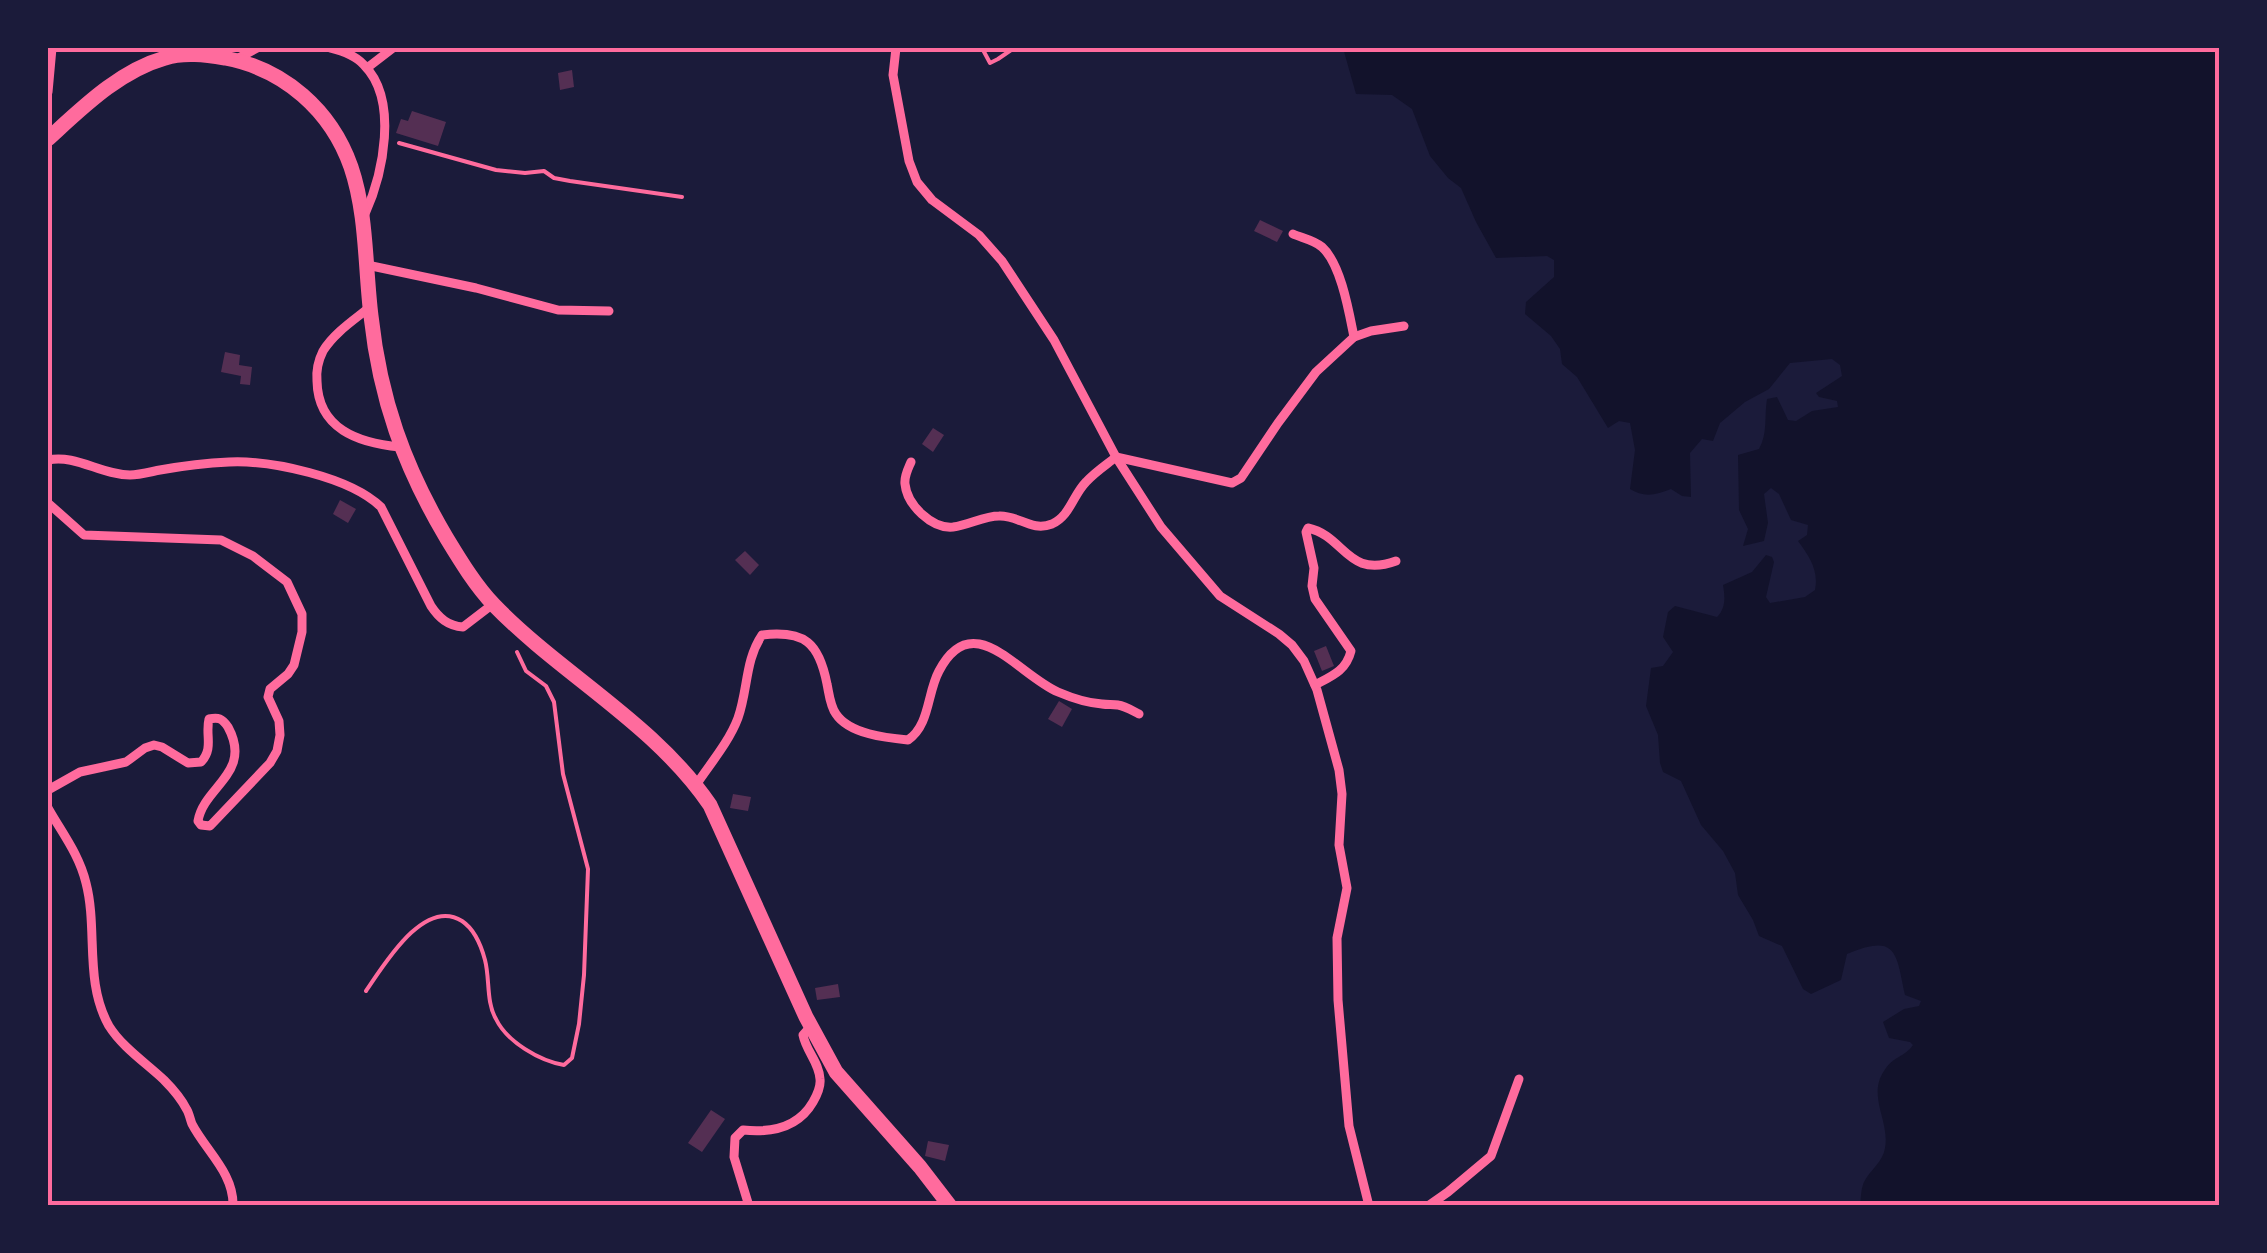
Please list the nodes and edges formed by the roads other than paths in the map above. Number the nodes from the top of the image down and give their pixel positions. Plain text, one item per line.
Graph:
1 (52, 48) edge
2 (257, 48) edge
3 (330, 48) edge
4 (393, 48) edge
5 (896, 48) edge
6 (236, 60) junction
7 (367, 68) junction
8 (48, 92) edge
9 (48, 139) edge
10 (362, 221) junction
11 (1293, 234) dead end
12 (365, 265) junction
13 (370, 307) junction
14 (609, 311) dead end
15 (1404, 326) dead end
16 (1354, 337) junction
17 (400, 448) junction
18 (1116, 457) junction
19 (48, 460) edge
20 (912, 462) dead end
21 (48, 503) edge
22 (1396, 561) dead end
23 (493, 604) junction
24 (1315, 685) junction
25 (1139, 714) dead end
26 (696, 785) junction
27 (48, 790) edge
28 (48, 808) edge
29 (811, 1026) junction
30 (1519, 1079) dead end
31 (232, 1206) edge
32 (749, 1206) edge
33 (950, 1206) edge
34 (1369, 1206) edge
35 (1428, 1206) edge

1 - 8 street
2 - 6 street
3 - 7 street
4 - 7 street
5 - 18 street
6 - 9 main road
6 - 10 main road
7 - 10 street
10 - 12 main road
11 - 16 street
12 - 13 main road
12 - 14 street
13 - 17 main road
13 - 17 street
15 - 16 street
16 - 18 street
17 - 23 main road
18 - 20 street
18 - 24 street
19 - 23 street
21 - 27 street
22 - 24 street
23 - 26 main road
24 - 34 street
25 - 26 street
26 - 29 main road
28 - 31 street
29 - 32 street
29 - 33 main road
30 - 35 street

